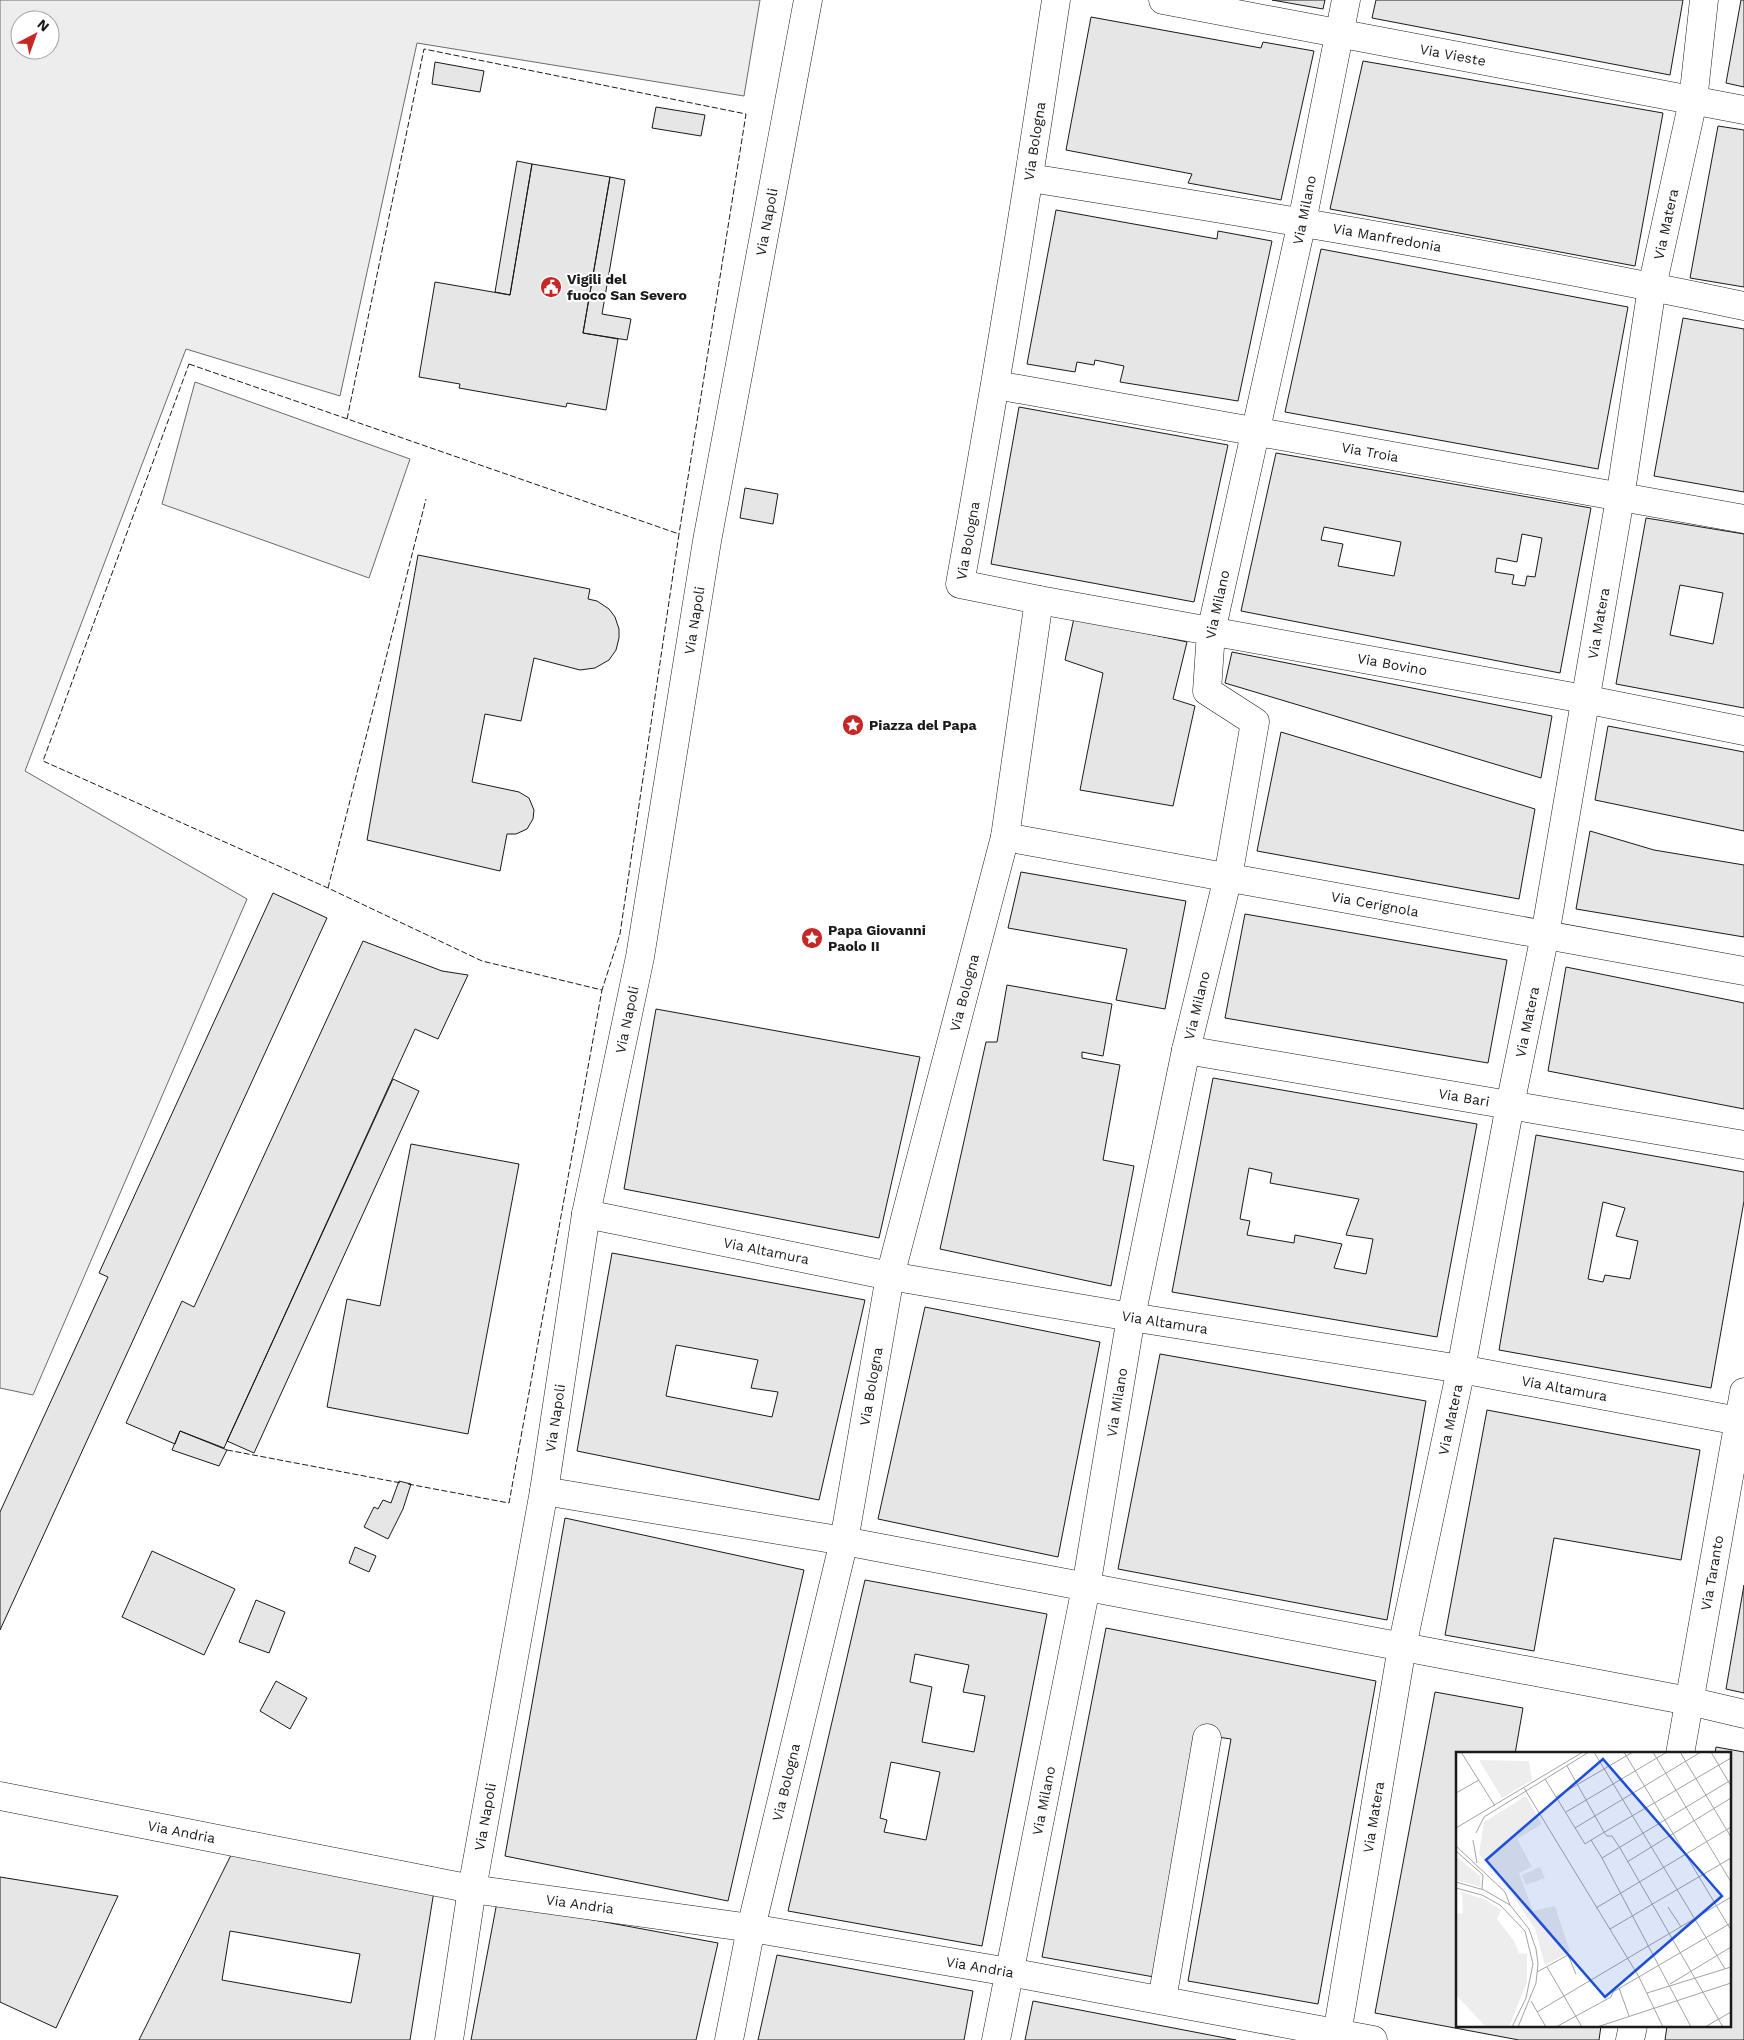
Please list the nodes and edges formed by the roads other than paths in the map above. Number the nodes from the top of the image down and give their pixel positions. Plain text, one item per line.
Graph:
1 (808, 0) edge
2 (1056, 0) edge
3 (1163, 0) edge
4 (1346, 0) edge
5 (1704, 0) edge
6 (1339, 34) junction
7 (1692, 100) junction
8 (1744, 110) edge
9 (1030, 178) junction
10 (1302, 222) junction
11 (1652, 287) junction
12 (1744, 306) edge
13 (996, 385) junction
14 (1256, 431) junction
15 (1620, 498) junction
16 (1744, 519) edge
17 (1039, 600) junction
18 (1211, 632) junction
19 (1584, 699) junction
20 (1744, 731) edge
21 (1005, 837) junction
22 (1228, 877) junction
23 (1545, 935) junction
24 (1744, 971) edge
25 (1186, 1050) junction
26 (1510, 1105) junction
27 (1744, 1145) edge
28 (586, 1214) junction
29 (890, 1276) junction
30 (1131, 1318) junction
31 (1461, 1370) junction
32 (1744, 1392) edge
33 (1741, 1422) edge
34 (544, 1491) junction
35 (844, 1541) junction
36 (1086, 1587) junction
37 (1402, 1647) junction
38 (1690, 1701) junction
39 (1744, 1714) edge
40 (1207, 1738) dead end
41 (1680, 1752) edge
42 (0, 1796) edge
43 (472, 1889) junction
44 (751, 1928) junction
45 (1009, 1972) junction
46 (1162, 2000) junction
47 (1336, 2037) edge
48 (449, 2040) edge
49 (729, 2040) edge
50 (996, 2040) edge
51 (1373, 2040) edge

1 - 28 street, Via Napoli
2 - 9 street, Via Bologna
3 - 6 street, Via Vieste
4 - 6 street, Via Milano
5 - 7 street, Via Matera
6 - 7 street, Via Vieste
6 - 10 street, Via Milano
7 - 8 street, Via Vieste
7 - 11 street, Via Matera
9 - 10 street, Via Manfredonia
9 - 13 street, Via Bologna
10 - 11 street, Via Manfredonia
10 - 14 street, Via Milano
11 - 12 street, Via Manfredonia
11 - 15 street, Via Matera
13 - 14 street, Via Troia
13 - 17 street, Via Bologna
14 - 15 street, Via Troia
14 - 18 street, Via Milano
15 - 16 street, Via Troia
15 - 19 street, Via Matera
17 - 18 street, Via Bovino
17 - 21 street, Via Bologna
18 - 19 street, Via Bovino
18 - 22 street, Via Milano
19 - 20 street, Via Bovino
19 - 23 street, Via Matera
21 - 22 street, Via Cerignola
21 - 29 street, Via Bologna
22 - 23 street, Via Cerignola
22 - 25 street, Via Milano
23 - 24 street, Via Cerignola
23 - 26 street, Via Matera
25 - 26 street, Via Bari
25 - 30 street, Via Milano
26 - 27 street, Via Bari
26 - 31 street, Via Matera
28 - 29 street, Via Altamura
28 - 34 street, Via Napoli
29 - 30 street, Via Altamura
29 - 35 street, Via Bologna
30 - 31 street, Via Altamura
30 - 36 street, Via Milano
31 - 33 street, Via Altamura
31 - 37 street, Via Matera
32 - 33 street, Via Taranto
33 - 38 street, Via Taranto
34 - 35 street
34 - 43 street, Via Napoli
35 - 36 street
35 - 44 street, Via Bologna
36 - 37 street
36 - 45 street, Via Milano
37 - 38 street
37 - 47 street, Via Matera
38 - 39 street
38 - 41 street, Via Taranto
40 - 46 street
42 - 43 street, Via Andria
43 - 44 street, Via Andria
43 - 48 street, Via Napoli
44 - 45 street, Via Andria
44 - 49 street, Via Bologna
45 - 46 street, Via Andria
45 - 50 street, Via Milano
46 - 47 street, Via Andria
47 - 51 street, Via Andria

